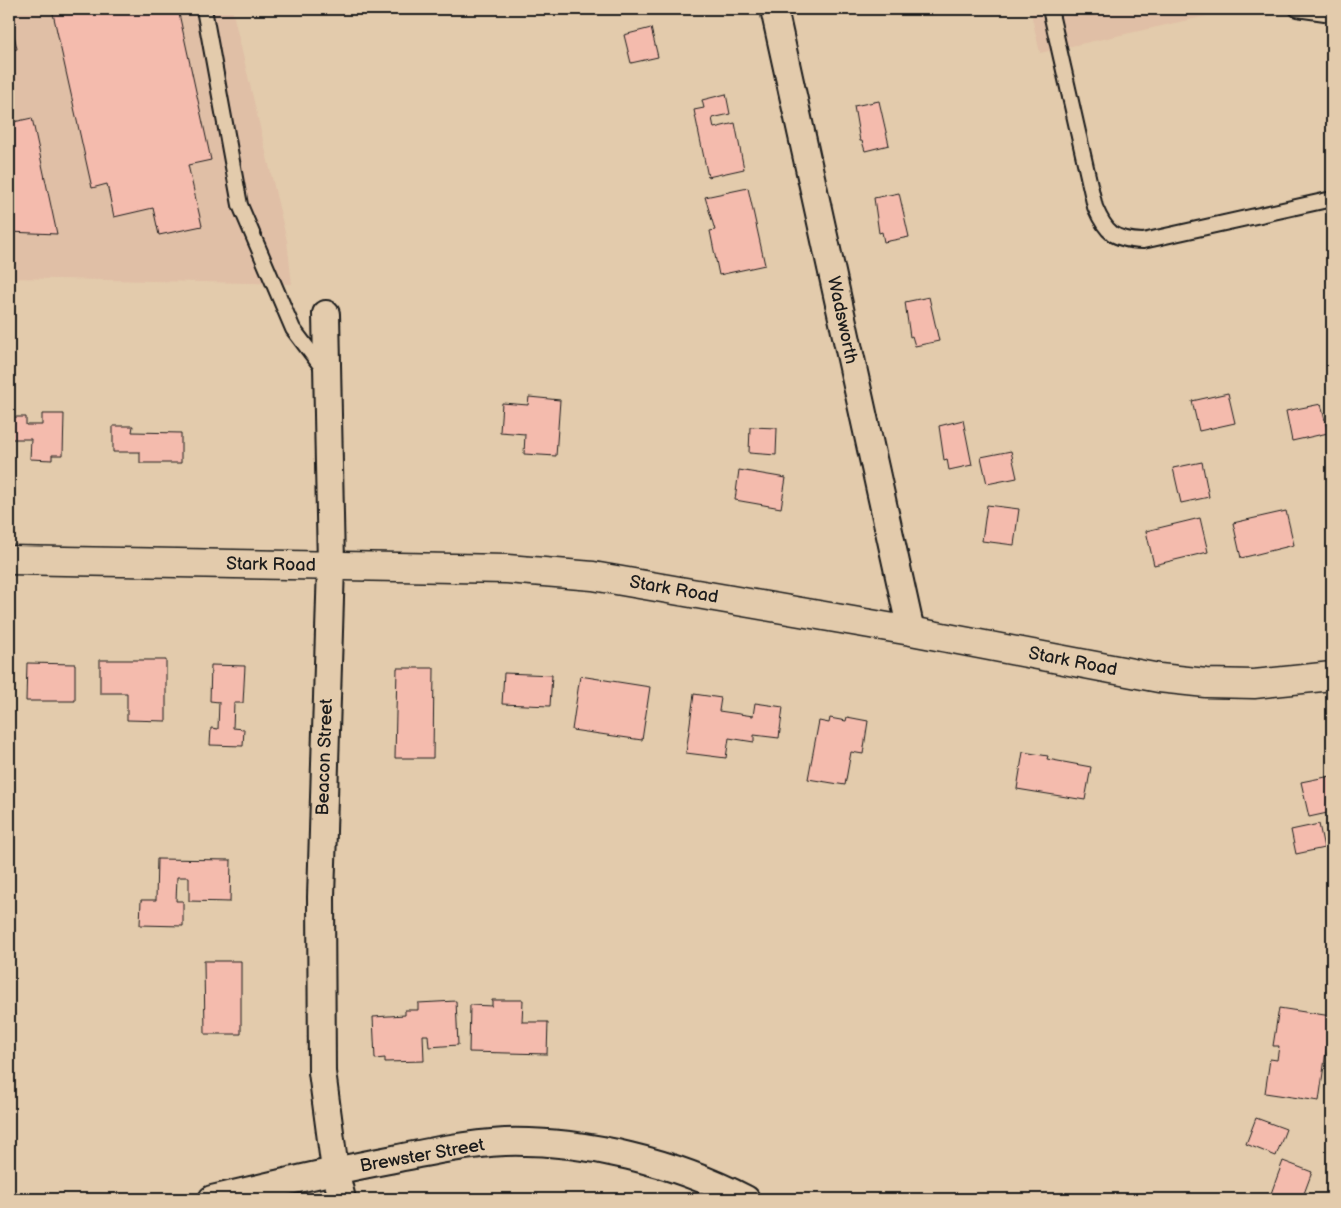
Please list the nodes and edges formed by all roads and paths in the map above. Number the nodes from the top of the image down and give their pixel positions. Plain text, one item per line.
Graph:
1 (204, 9) edge
2 (774, 9) edge
3 (1050, 9) edge
4 (1297, 9) edge
5 (1332, 14) edge
6 (1332, 199) edge
7 (326, 314) dead end
8 (328, 374) junction
9 (9, 560) edge
10 (331, 565) junction
11 (911, 631) junction
12 (1332, 676) edge
13 (335, 1170) junction
14 (212, 1199) edge
15 (342, 1199) edge
16 (746, 1199) edge

1 - 8 lane
2 - 11 street, Wadsworth
3 - 6 lane
4 - 5 lane
7 - 8 street, Beacon Street
8 - 10 street, Beacon Street
9 - 10 street, Stark Road
10 - 11 street, Stark Road
10 - 13 street, Beacon Street
11 - 12 street, Stark Road
13 - 14 street, Brewster Street
13 - 15 street, Beacon Street
13 - 16 street, Brewster Street

